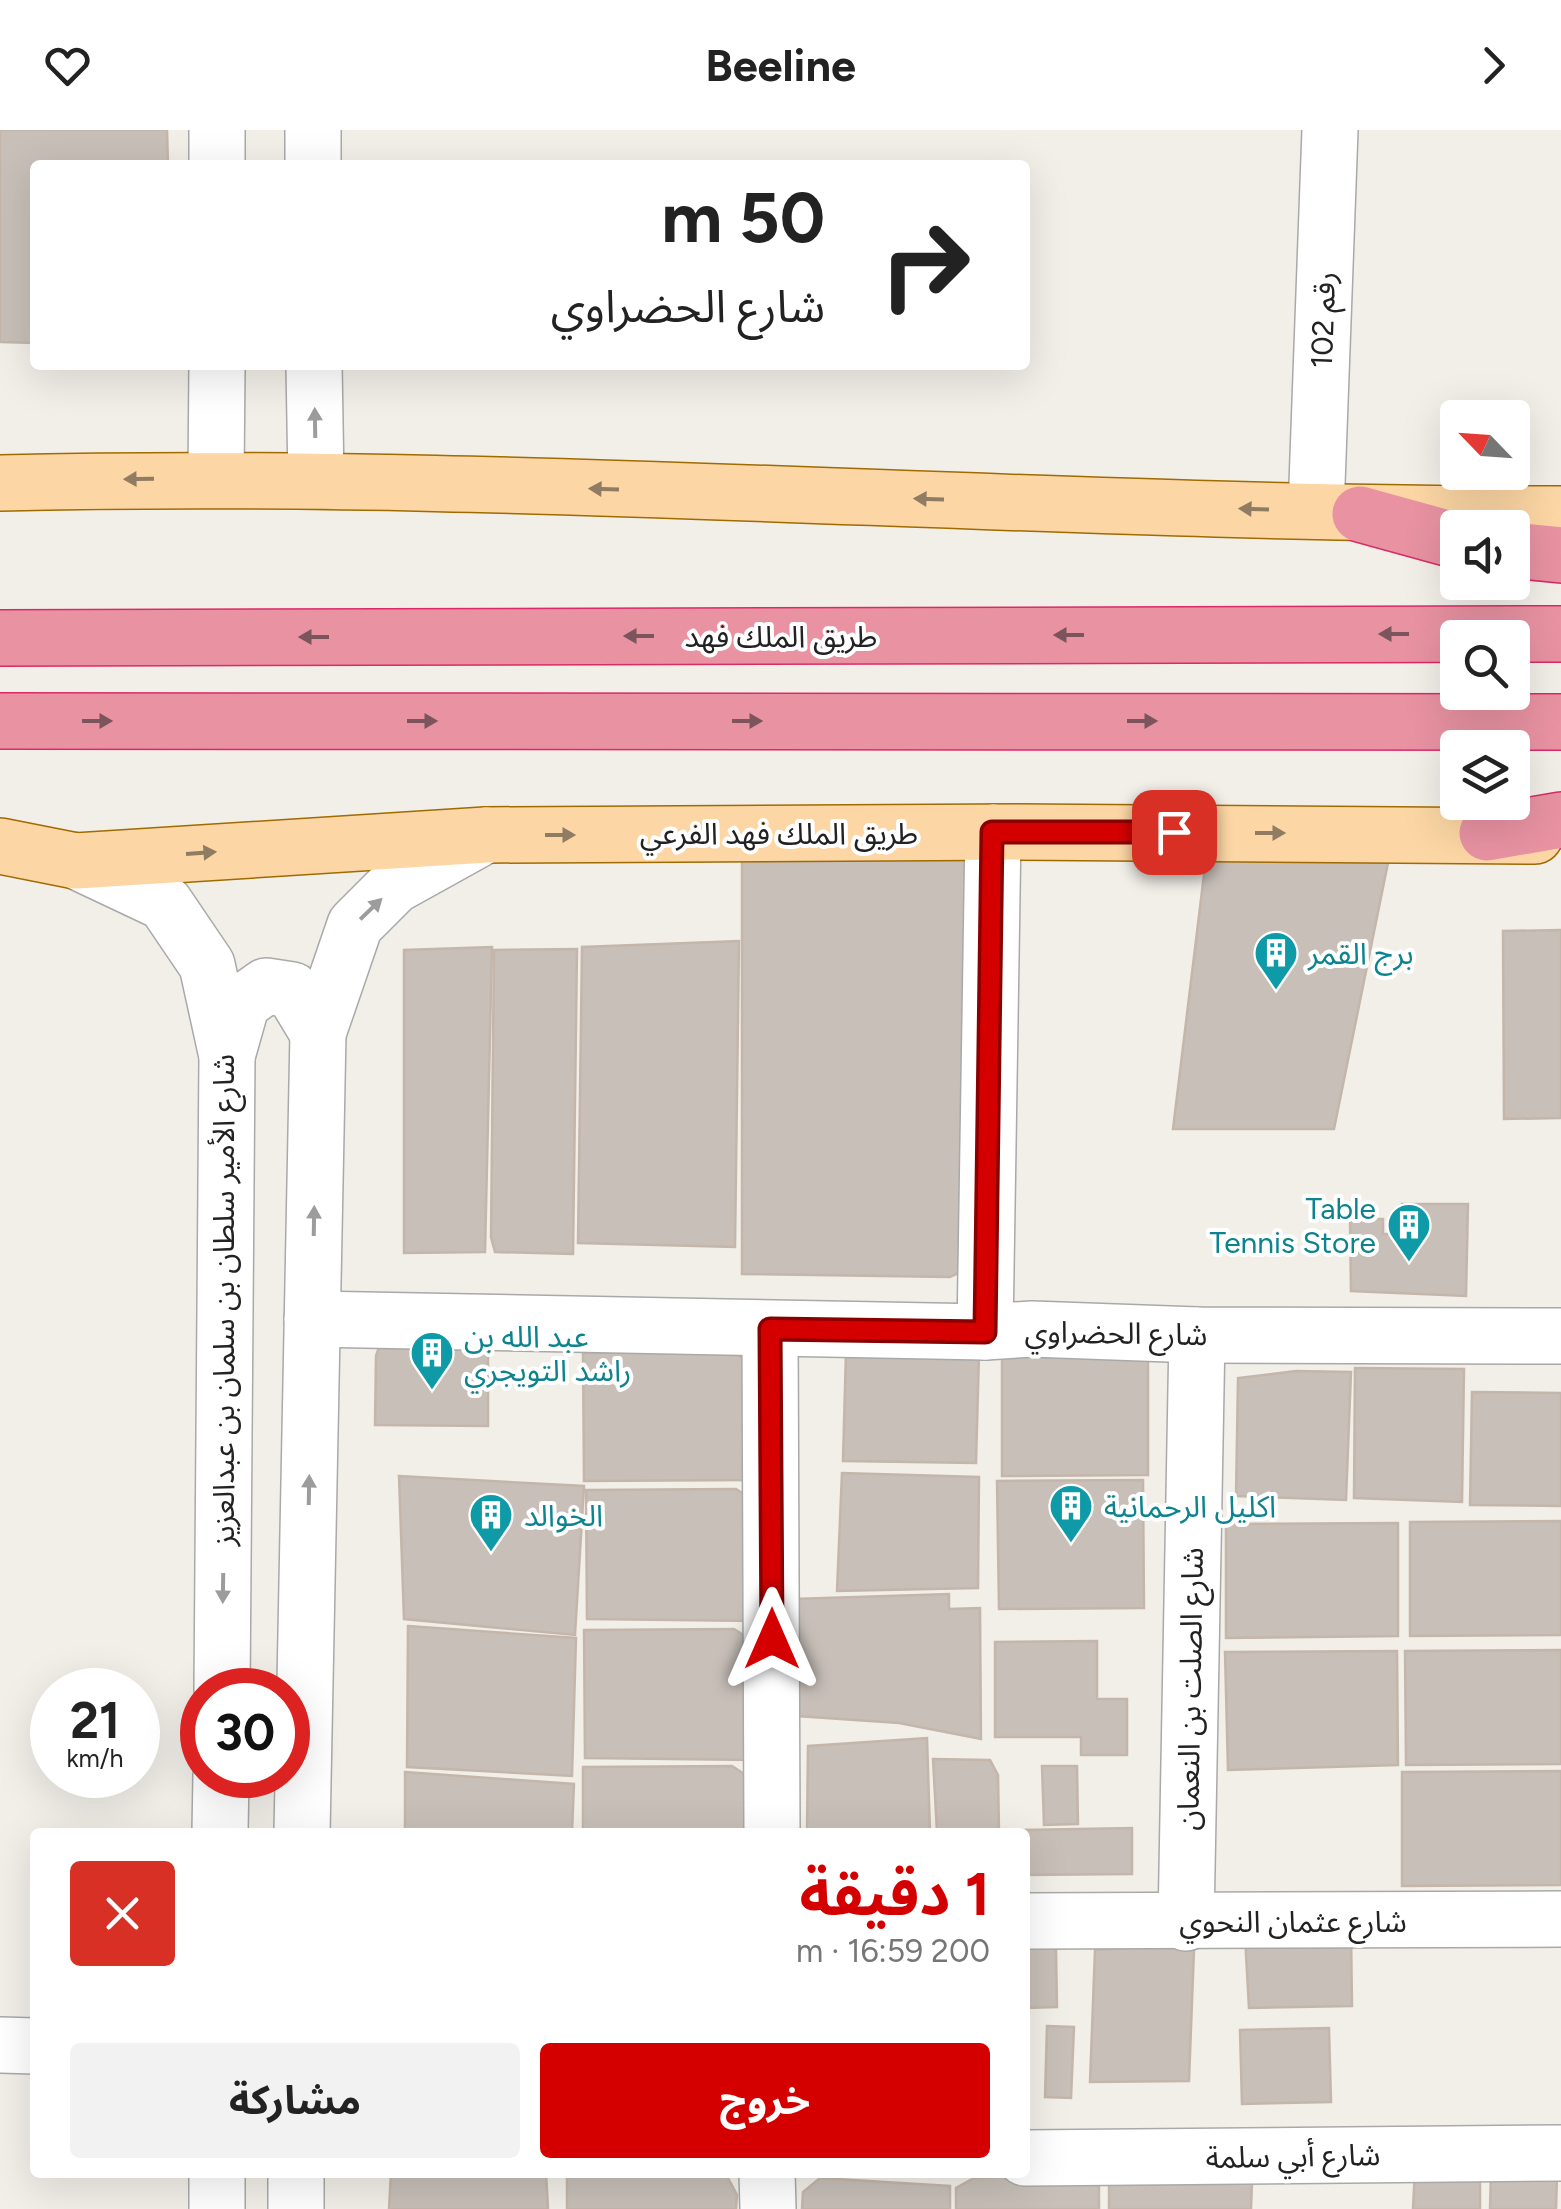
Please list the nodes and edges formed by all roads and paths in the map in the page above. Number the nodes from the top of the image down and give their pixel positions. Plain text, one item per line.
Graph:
1 (217, 130) edge
2 (313, 130) edge
3 (1330, 130) edge
4 (217, 160) edge
5 (312, 160) edge
6 (217, 370) edge
7 (314, 370) edge
8 (216, 477) junction
9 (316, 480) junction
10 (0, 483) edge
11 (1338, 513) junction
12 (1561, 514) edge
13 (1440, 537) edge
14 (1530, 552) edge
15 (1561, 555) edge
16 (1561, 634) edge
17 (0, 638) edge
18 (0, 720) edge
19 (1561, 722) edge
20 (1561, 820) edge
21 (992, 832) junction
22 (1487, 833) junction
23 (486, 835) junction
24 (1561, 838) edge
25 (0, 846) edge
26 (76, 862) junction
27 (318, 1033) junction
28 (227, 1056) junction
29 (312, 1319) junction
30 (770, 1329) junction
31 (985, 1332) junction
32 (1197, 1335) junction
33 (1561, 1336) edge
34 (222, 1668) edge
35 (221, 1798) edge
36 (220, 1828) edge
37 (302, 1828) edge
38 (772, 1828) edge
39 (1561, 1919) edge
40 (1030, 1921) edge
41 (1186, 1923) junction
42 (0, 2045) edge
43 (30, 2046) edge
44 (1561, 2153) edge
45 (1030, 2158) edge
46 (217, 2178) edge
47 (296, 2178) edge
48 (767, 2178) edge
49 (217, 2209) edge
50 (296, 2209) edge
51 (768, 2209) edge

1 - 4 street
2 - 5 street
3 - 11 street, رقم 102
6 - 8 street
9 -> 7 street
8 - 9 main road
8 -> 10 main road
11 -> 9 main road
11 - 12 main road
11 - 13 highway
14 - 15 highway
16 -> 17 highway, طريق الملك فهد
18 -> 19 highway
20 - 22 highway
21 -> 22 main road, طريق الملك فهد الفرعي
23 -> 21 main road, طريق الملك فهد الفرعي
21 - 31 street
22 - 24 main road, طريق الملك فهد الفرعي
26 -> 23 main road, طريق الملك فهد الفرعي
27 -> 23 street
25 - 26 main road, طريق الملك فهد الفرعي
26 - 28 street, شارع الأمير سلطان بن سلمان بن عبدالعزيز
27 - 28 street
29 -> 27 street
28 -> 34 street, شارع الأمير سلطان بن سلمان بن عبدالعزيز
29 - 30 street, شارع الحضراوي
37 -> 29 street
30 - 31 street, شارع الحضراوي
30 - 38 street
31 - 32 street, شارع الحضراوي
32 - 33 street, شارع الحضراوي
32 - 41 street, شارع الصلت بن النعمان
35 - 36 street
39 - 41 street, شارع عثمان النحوي
40 - 41 street, شارع عثمان النحوي
42 - 43 street
44 - 45 street, شارع أبي سلمة
46 - 49 street
47 - 50 street
48 - 51 street

